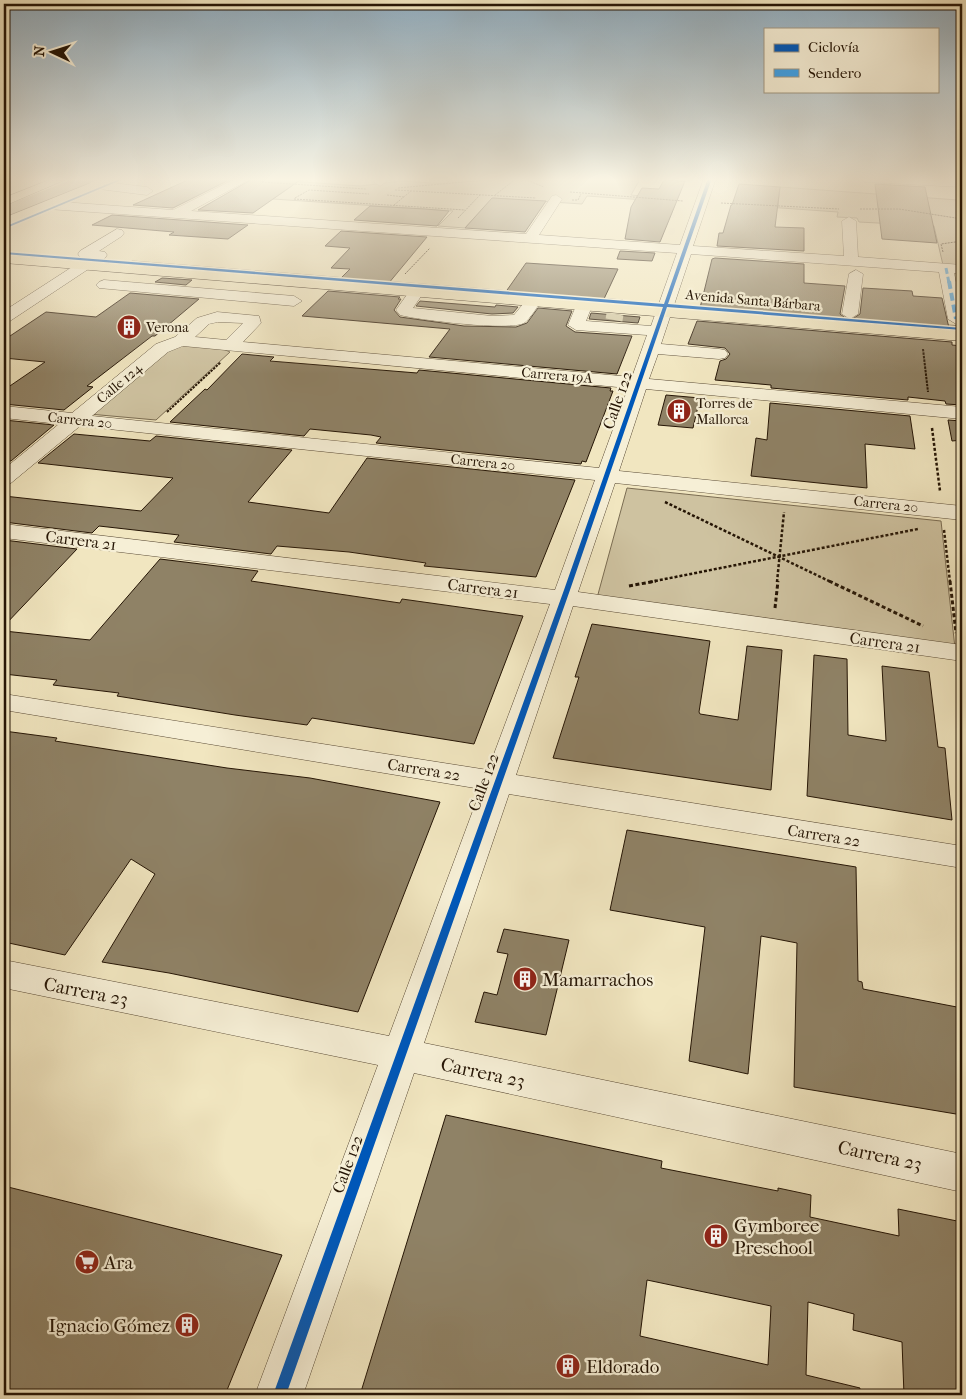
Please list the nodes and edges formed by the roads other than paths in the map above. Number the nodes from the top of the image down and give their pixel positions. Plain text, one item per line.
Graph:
1 (106, 243) edge
2 (604, 243) edge
3 (687, 243) edge
4 (851, 243) edge
5 (4, 248) edge
6 (685, 249) junction
7 (90, 258) junction
8 (4, 259) edge
9 (881, 263) junction
10 (854, 267) junction
11 (946, 268) junction
12 (962, 269) edge
13 (256, 279) junction
14 (894, 280) dead end
15 (104, 285) dead end
16 (416, 292) junction
17 (239, 297) junction
18 (294, 302) dead end
19 (533, 302) junction
20 (584, 306) joint
21 (666, 306) junction
22 (850, 314) junction
23 (4, 318) edge
24 (613, 318) junction
25 (959, 321) edge
26 (657, 331) junction
27 (962, 336) edge
28 (181, 341) junction
29 (234, 345) junction
30 (650, 348) junction
31 (719, 354) dead end
32 (638, 383) junction
33 (4, 412) edge
34 (962, 413) edge
35 (76, 419) junction
36 (606, 474) junction
37 (4, 480) edge
38 (962, 513) edge
39 (4, 531) edge
40 (564, 598) junction
41 (962, 653) edge
42 (4, 702) edge
43 (498, 781) junction
44 (962, 857) edge
45 (4, 974) edge
46 (401, 1054) junction
47 (962, 1173) edge
48 (279, 1395) edge

1 - 7 street
2 - 6 street
3 - 6 street, Calle 122
4 - 10 street
5 - 7 main road
6 - 10 street
6 - 21 street, Calle 122
7 - 8 main road
7 - 13 main road
7 - 21 main road
7 - 23 street
9 - 10 street
9 - 11 street
9 - 14 street
10 - 22 street
11 - 12 street
11 - 25 street
13 - 16 main road
13 - 17 street
15 - 17 street
16 - 19 main road
16 - 19 street
17 - 18 street
19 - 20 main road
20 - 24 street
21 - 22 main road
21 - 24 main road
21 - 26 street, Calle 122
21 - 27 main road
22 - 25 main road
24 - 26 street
26 - 30 street, Calle 122
28 - 29 street, Carrera 19A
28 - 29 street, Calle 124
28 - 35 street, Calle 124
29 - 32 street, Carrera 19A
30 - 31 street
30 - 32 street, Calle 122
32 - 34 street, Carrera 19A
32 - 36 street, Calle 122
33 - 35 street, Carrera 20
35 - 36 street, Carrera 20
35 - 37 street, Calle 124
36 - 38 street, Carrera 20
36 - 40 street, Calle 122
39 - 40 street, Carrera 21
40 - 41 street, Carrera 21
40 - 43 street, Calle 122
42 - 43 street, Carrera 22
43 - 44 street, Carrera 22
43 - 46 street, Calle 122
45 - 46 street, Carrera 23
46 - 47 street, Carrera 23
46 - 48 street, Calle 122

